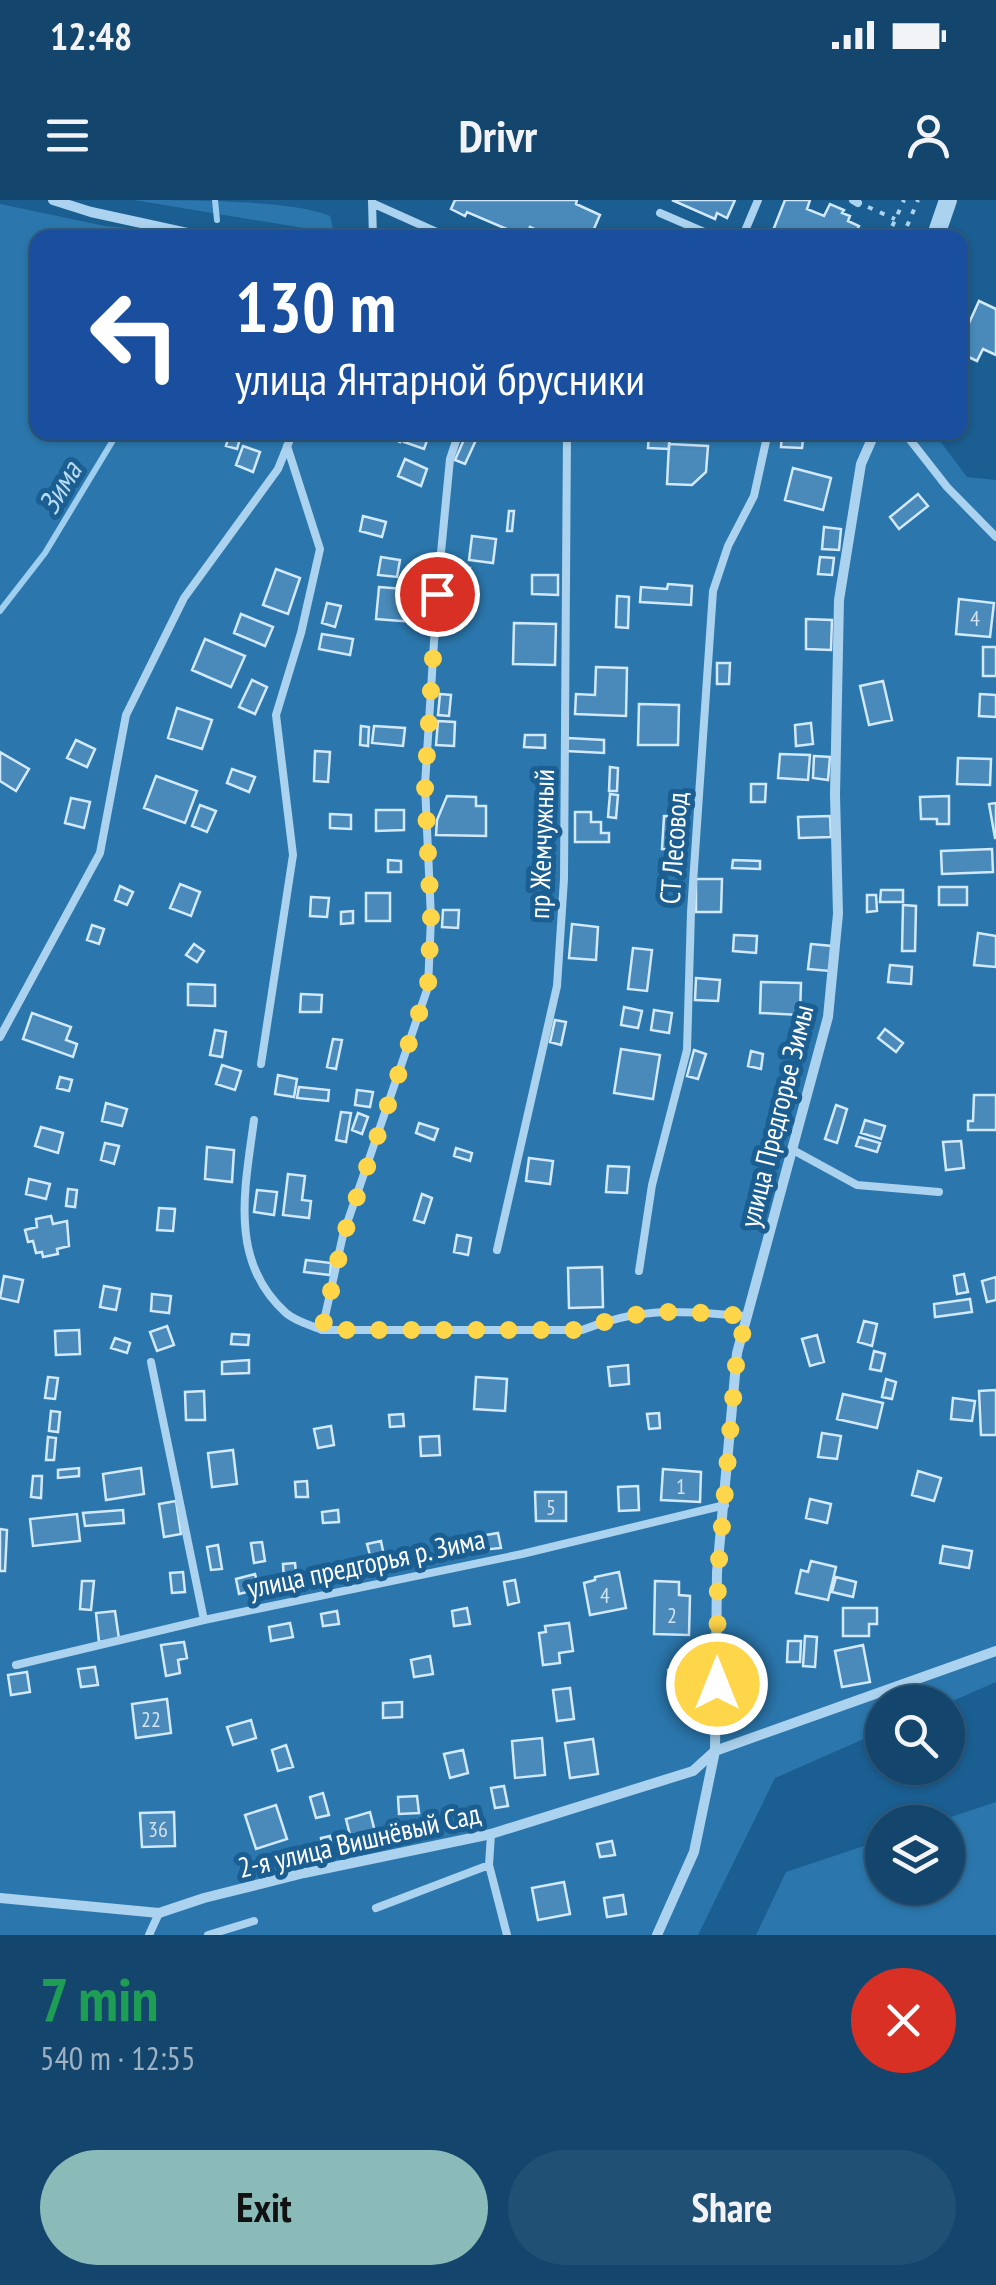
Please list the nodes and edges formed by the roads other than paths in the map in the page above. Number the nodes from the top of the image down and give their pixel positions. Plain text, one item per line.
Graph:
1 (54, 200) edge
2 (758, 200) edge
3 (948, 200) edge
4 (372, 201) edge
5 (660, 213) dead end
6 (173, 230) edge
7 (373, 230) edge
8 (433, 230) edge
9 (699, 230) edge
10 (745, 230) edge
11 (938, 230) edge
12 (290, 440) edge
13 (456, 440) edge
14 (568, 440) edge
15 (766, 440) edge
16 (872, 440) edge
17 (911, 440) edge
18 (287, 446) junction
19 (996, 539) edge
20 (0, 1036) edge
21 (261, 1064) dead end
22 (254, 1120) dead end
23 (793, 1150) junction
24 (939, 1192) dead end
25 (498, 1250) dead end
26 (639, 1271) dead end
27 (747, 1316) junction
28 (322, 1330) junction
29 (151, 1362) dead end
30 (725, 1505) junction
31 (204, 1620) junction
32 (996, 1652) edge
33 (16, 1665) dead end
34 (716, 1751) junction
35 (491, 1834) junction
36 (489, 1865) junction
37 (0, 1898) edge
38 (376, 1908) dead end
39 (159, 1914) junction
40 (254, 1922) dead end
41 (149, 1935) edge
42 (208, 1935) edge
43 (508, 1935) edge
44 (656, 1935) edge

1 - 6 street
2 - 10 lane
3 - 11 street
4 - 7 lane
4 - 8 lane
5 - 9 lane
12 - 18 lane
13 - 28 lane
14 - 25 lane, пр Жемчужный
15 - 26 lane, СТ Лесовод
16 - 23 street, улица Предгорье Зимы
17 - 19 lane
18 - 20 lane
18 - 21 lane
22 - 28 lane
23 - 24 lane
23 - 27 street, улица Предгорье Зимы
27 - 28 lane
27 - 30 street, улица Предгорье Зимы
29 - 31 lane
30 - 31 lane, улица предгорья р. Зима
30 - 34 street, улица Предгорье Зимы
31 - 33 lane, улица предгорья р. Зима
32 - 34 street, 2-я улица Вишнёвый Сад
34 - 35 street, 2-я улица Вишнёвый Сад
34 - 44 street, улица Предгорье Зимы
35 - 36 lane
35 - 39 street, 2-я улица Вишнёвый Сад
36 - 38 lane
36 - 43 lane
37 - 39 street, 2-я улица Вишнёвый Сад
39 - 41 lane
40 - 42 lane

